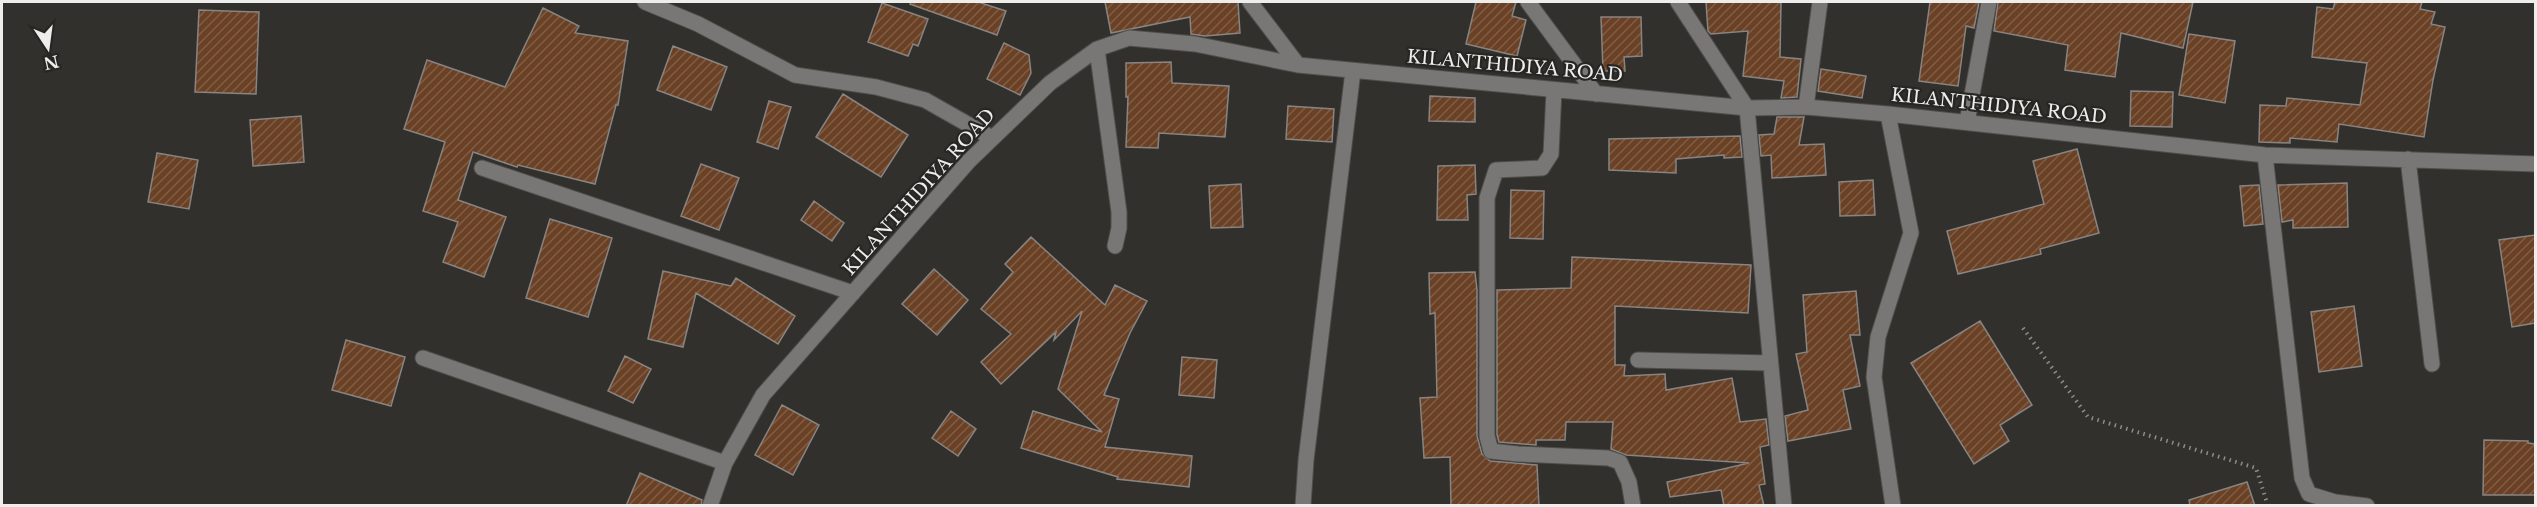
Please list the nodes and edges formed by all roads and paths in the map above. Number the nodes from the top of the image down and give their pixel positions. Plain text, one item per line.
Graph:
1 (645, 2) edge
2 (1250, 2) edge
3 (1528, 2) edge
4 (1678, 2) edge
5 (1820, 2) edge
6 (1989, 2) edge
7 (1097, 49) junction
8 (1298, 65) junction
9 (1353, 70) junction
10 (1554, 91) junction
11 (1596, 94) junction
12 (1806, 107) junction
13 (1747, 108) junction
14 (1888, 114) junction
15 (1967, 122) junction
16 (992, 138) junction
17 (2265, 155) junction
18 (2408, 159) junction
19 (2535, 164) edge
20 (482, 168) dead end
21 (1115, 246) dead end
22 (853, 293) junction
23 (2023, 328) dead end
24 (423, 358) dead end
25 (1638, 360) dead end
26 (1770, 363) junction
27 (2432, 364) dead end
28 (725, 463) junction
29 (710, 506) edge
30 (1304, 506) edge
31 (1633, 506) edge
32 (1784, 506) edge
33 (1893, 506) edge
34 (2268, 506) edge
35 (2367, 506) edge

1 - 16 street
2 - 8 street
3 - 11 street
4 - 13 street
5 - 12 street
6 - 15 street
7 - 8 street, KILANTHIDIYA ROAD
7 - 16 street, KILANTHIDIYA ROAD
7 - 21 street
8 - 9 street, KILANTHIDIYA ROAD
9 - 10 street, KILANTHIDIYA ROAD
9 - 30 street
10 - 11 street, KILANTHIDIYA ROAD
10 - 31 street
11 - 13 street, KILANTHIDIYA ROAD
12 - 13 street, KILANTHIDIYA ROAD
12 - 14 street, KILANTHIDIYA ROAD
13 - 26 street
14 - 15 street, KILANTHIDIYA ROAD
14 - 33 street
15 - 17 street, KILANTHIDIYA ROAD
16 - 22 street, KILANTHIDIYA ROAD
17 - 18 street, KILANTHIDIYA ROAD
17 - 35 street
18 - 19 street, KILANTHIDIYA ROAD
18 - 27 street
20 - 22 street
22 - 28 street, KILANTHIDIYA ROAD
23 - 34 path
24 - 28 street
25 - 26 street
26 - 32 street
28 - 29 street, KILANTHIDIYA ROAD

